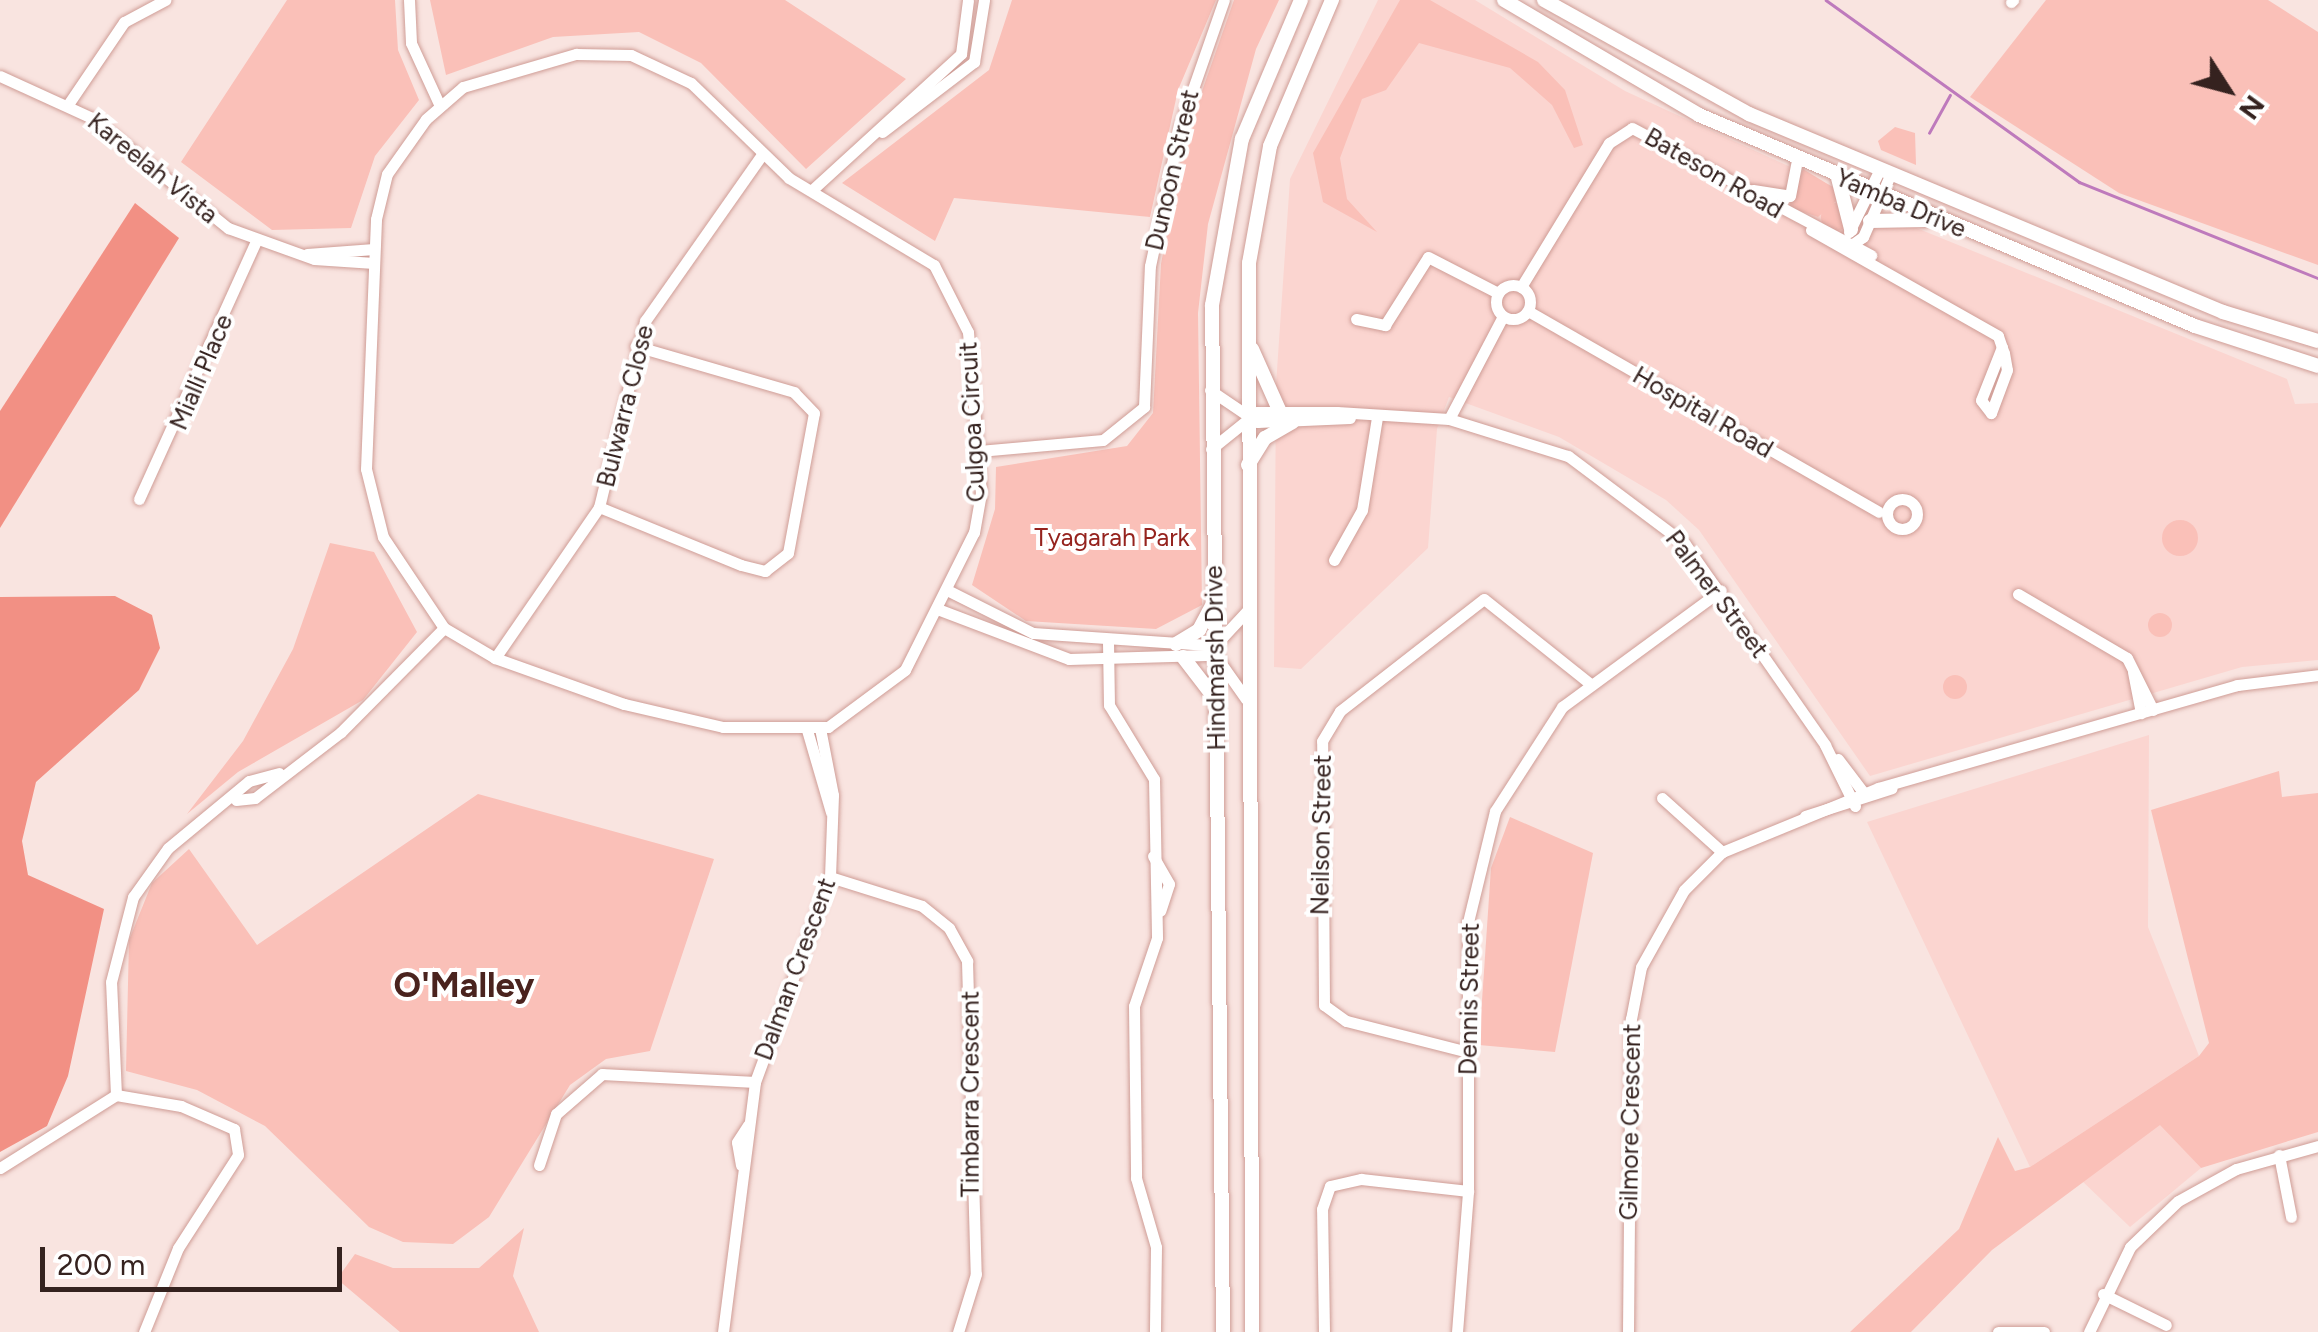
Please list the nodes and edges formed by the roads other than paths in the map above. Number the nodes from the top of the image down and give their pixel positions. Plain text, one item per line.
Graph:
1 (166, 0) edge
2 (408, 0) edge
3 (968, 0) edge
4 (984, 0) edge
5 (1224, 0) edge
6 (1301, 0) edge
7 (1332, 0) edge
8 (1504, 0) edge
9 (1544, 0) edge
10 (0, 76) edge
11 (69, 103) junction
12 (440, 106) junction
13 (866, 142) junction
14 (760, 156) junction
15 (1797, 159) junction
16 (1886, 171) junction
17 (1837, 176) junction
18 (812, 190) junction
19 (1748, 190) junction
20 (1876, 192) junction
21 (1870, 220) junction
22 (1954, 225) junction
23 (1850, 240) junction
24 (256, 241) junction
25 (374, 249) junction
26 (307, 254) junction
27 (1874, 260) junction
28 (374, 263) junction
29 (1522, 287) junction
30 (1498, 293) junction
31 (1528, 312) junction
32 (1502, 316) junction
33 (1356, 319) dead end
34 (1247, 334) junction
35 (2318, 341) edge
36 (636, 346) junction
37 (2002, 347) junction
38 (2318, 366) edge
39 (1210, 390) junction
40 (1280, 412) junction
41 (1247, 417) junction
42 (1354, 417) junction
43 (1378, 417) junction
44 (1450, 419) junction
45 (1293, 422) junction
46 (1210, 449) junction
47 (979, 451) junction
48 (1247, 467) junction
49 (139, 499) dead end
50 (599, 507) junction
51 (1886, 513) dead end
52 (1334, 560) dead end
53 (1721, 590) junction
54 (950, 592) junction
55 (2018, 594) dead end
56 (1215, 598) junction
57 (940, 610) junction
58 (1246, 612) junction
59 (444, 628) junction
60 (1108, 642) junction
61 (1180, 650) junction
62 (1216, 650) junction
63 (496, 658) junction
64 (1108, 658) junction
65 (2318, 676) edge
66 (1588, 682) junction
67 (1246, 699) junction
68 (1216, 700) junction
69 (2147, 712) junction
70 (813, 729) junction
71 (1662, 798) dead end
72 (1860, 799) junction
73 (1722, 852) junction
74 (830, 877) junction
75 (1468, 1052) junction
76 (755, 1082) junction
77 (116, 1094) junction
78 (2318, 1146) edge
79 (2279, 1155) junction
80 (539, 1165) dead end
81 (0, 1168) edge
82 (1468, 1191) junction
83 (2291, 1218) dead end
84 (2103, 1294) junction
85 (2166, 1325) dead end
86 (145, 1331) edge
87 (723, 1332) edge
88 (958, 1332) edge
89 (1155, 1332) edge
90 (1223, 1332) edge
91 (1252, 1332) edge
92 (1324, 1332) edge
93 (1457, 1332) edge
94 (1628, 1332) edge
95 (1998, 1332) edge
96 (2044, 1332) edge
97 (2088, 1332) edge

1 - 11 street
2 - 12 street
3 - 13 street
4 - 13 street
5 - 47 street, Dunoon Street
6 - 39 main road, Hindmarsh Drive
7 - 34 main road, Hindmarsh Drive
8 - 15 main road, Yamba Drive
9 - 16 main road, Yamba Drive
10 - 11 street, Kareelah Vista
11 - 24 street, Kareelah Vista
12 - 14 street, Culgoa Circuit
12 - 25 street, Culgoa Circuit
13 - 18 street
14 - 18 street, Culgoa Circuit
14 - 36 street, Bulwarra Close
15 - 17 main road, Yamba Drive
15 - 19 street
16 - 20 street
16 - 35 main road, Yamba Drive
17 - 20 main road, Yamba Drive
17 - 23 main road
18 - 47 street, Culgoa Circuit
19 - 23 street, Bateson Road
19 - 29 street, Bateson Road
20 - 21 street
20 - 22 main road, Yamba Drive
20 - 23 street
21 - 22 main road
21 - 23 street
22 - 38 main road, Yamba Drive
23 - 27 street, Bateson Road
23 - 27 street
24 - 26 street, Kareelah Vista
24 - 49 street, Mialli Place
25 - 26 street, Kareelah Vista
25 - 28 street, Culgoa Circuit
26 - 28 street, Kareelah Vista
27 - 37 street, Bateson Road
28 - 59 street, Culgoa Circuit
29 - 30 street
29 - 31 street
30 - 32 street
30 - 33 street
31 - 32 street
31 - 51 street, Hospital Road
32 - 44 street
34 - 40 main road
34 - 41 main road, Hindmarsh Drive
36 - 50 street, Bulwarra Close
36 - 50 street
37 - 37 street
39 - 41 street, Palmer Street
39 - 46 main road, Hindmarsh Drive
40 - 41 street, Palmer Street
40 - 42 street, Palmer Street
41 - 45 street, Palmer Street
41 - 46 street
41 - 48 main road, Hindmarsh Drive
42 - 43 street, Palmer Street
42 - 45 street, Palmer Street
43 - 44 street, Palmer Street
43 - 52 street
44 - 53 street, Palmer Street
45 - 48 main road
46 - 56 main road, Hindmarsh Drive
47 - 54 street, Culgoa Circuit
48 - 58 main road, Hindmarsh Drive
50 - 63 street, Bulwarra Close
53 - 66 street, Dennis Street
53 - 72 street, Palmer Street
54 - 57 street, Culgoa Circuit
54 - 60 street
55 - 69 street
56 - 61 main road
56 - 62 main road, Hindmarsh Drive
57 - 64 street
57 - 70 street, Culgoa Circuit
58 - 62 street
58 - 67 main road, Hindmarsh Drive
59 - 63 street, Culgoa Circuit
59 - 77 street
60 - 61 street
60 - 64 street
61 - 62 street
61 - 64 street
61 - 68 main road
62 - 67 street
62 - 68 main road, Hindmarsh Drive
63 - 70 street, Culgoa Circuit
64 - 89 street
65 - 69 street, Gilmore Crescent
66 - 75 street, Dennis Street
66 - 75 street, Neilson Street
67 - 91 main road, Hindmarsh Drive
68 - 90 main road, Hindmarsh Drive
69 - 72 street, Gilmore Crescent
70 - 74 street, Dalman Crescent
71 - 73 street
72 - 73 street, Gilmore Crescent
73 - 94 street, Gilmore Crescent
74 - 76 street, Dalman Crescent
74 - 88 street, Timbarra Crescent
75 - 82 street, Dennis Street
76 - 80 street
76 - 87 street, Dalman Crescent
77 - 81 street
77 - 86 street
78 - 79 street
79 - 83 street
79 - 84 street
82 - 92 street
82 - 93 street, Dennis Street
84 - 85 street
84 - 97 street
95 - 96 street

